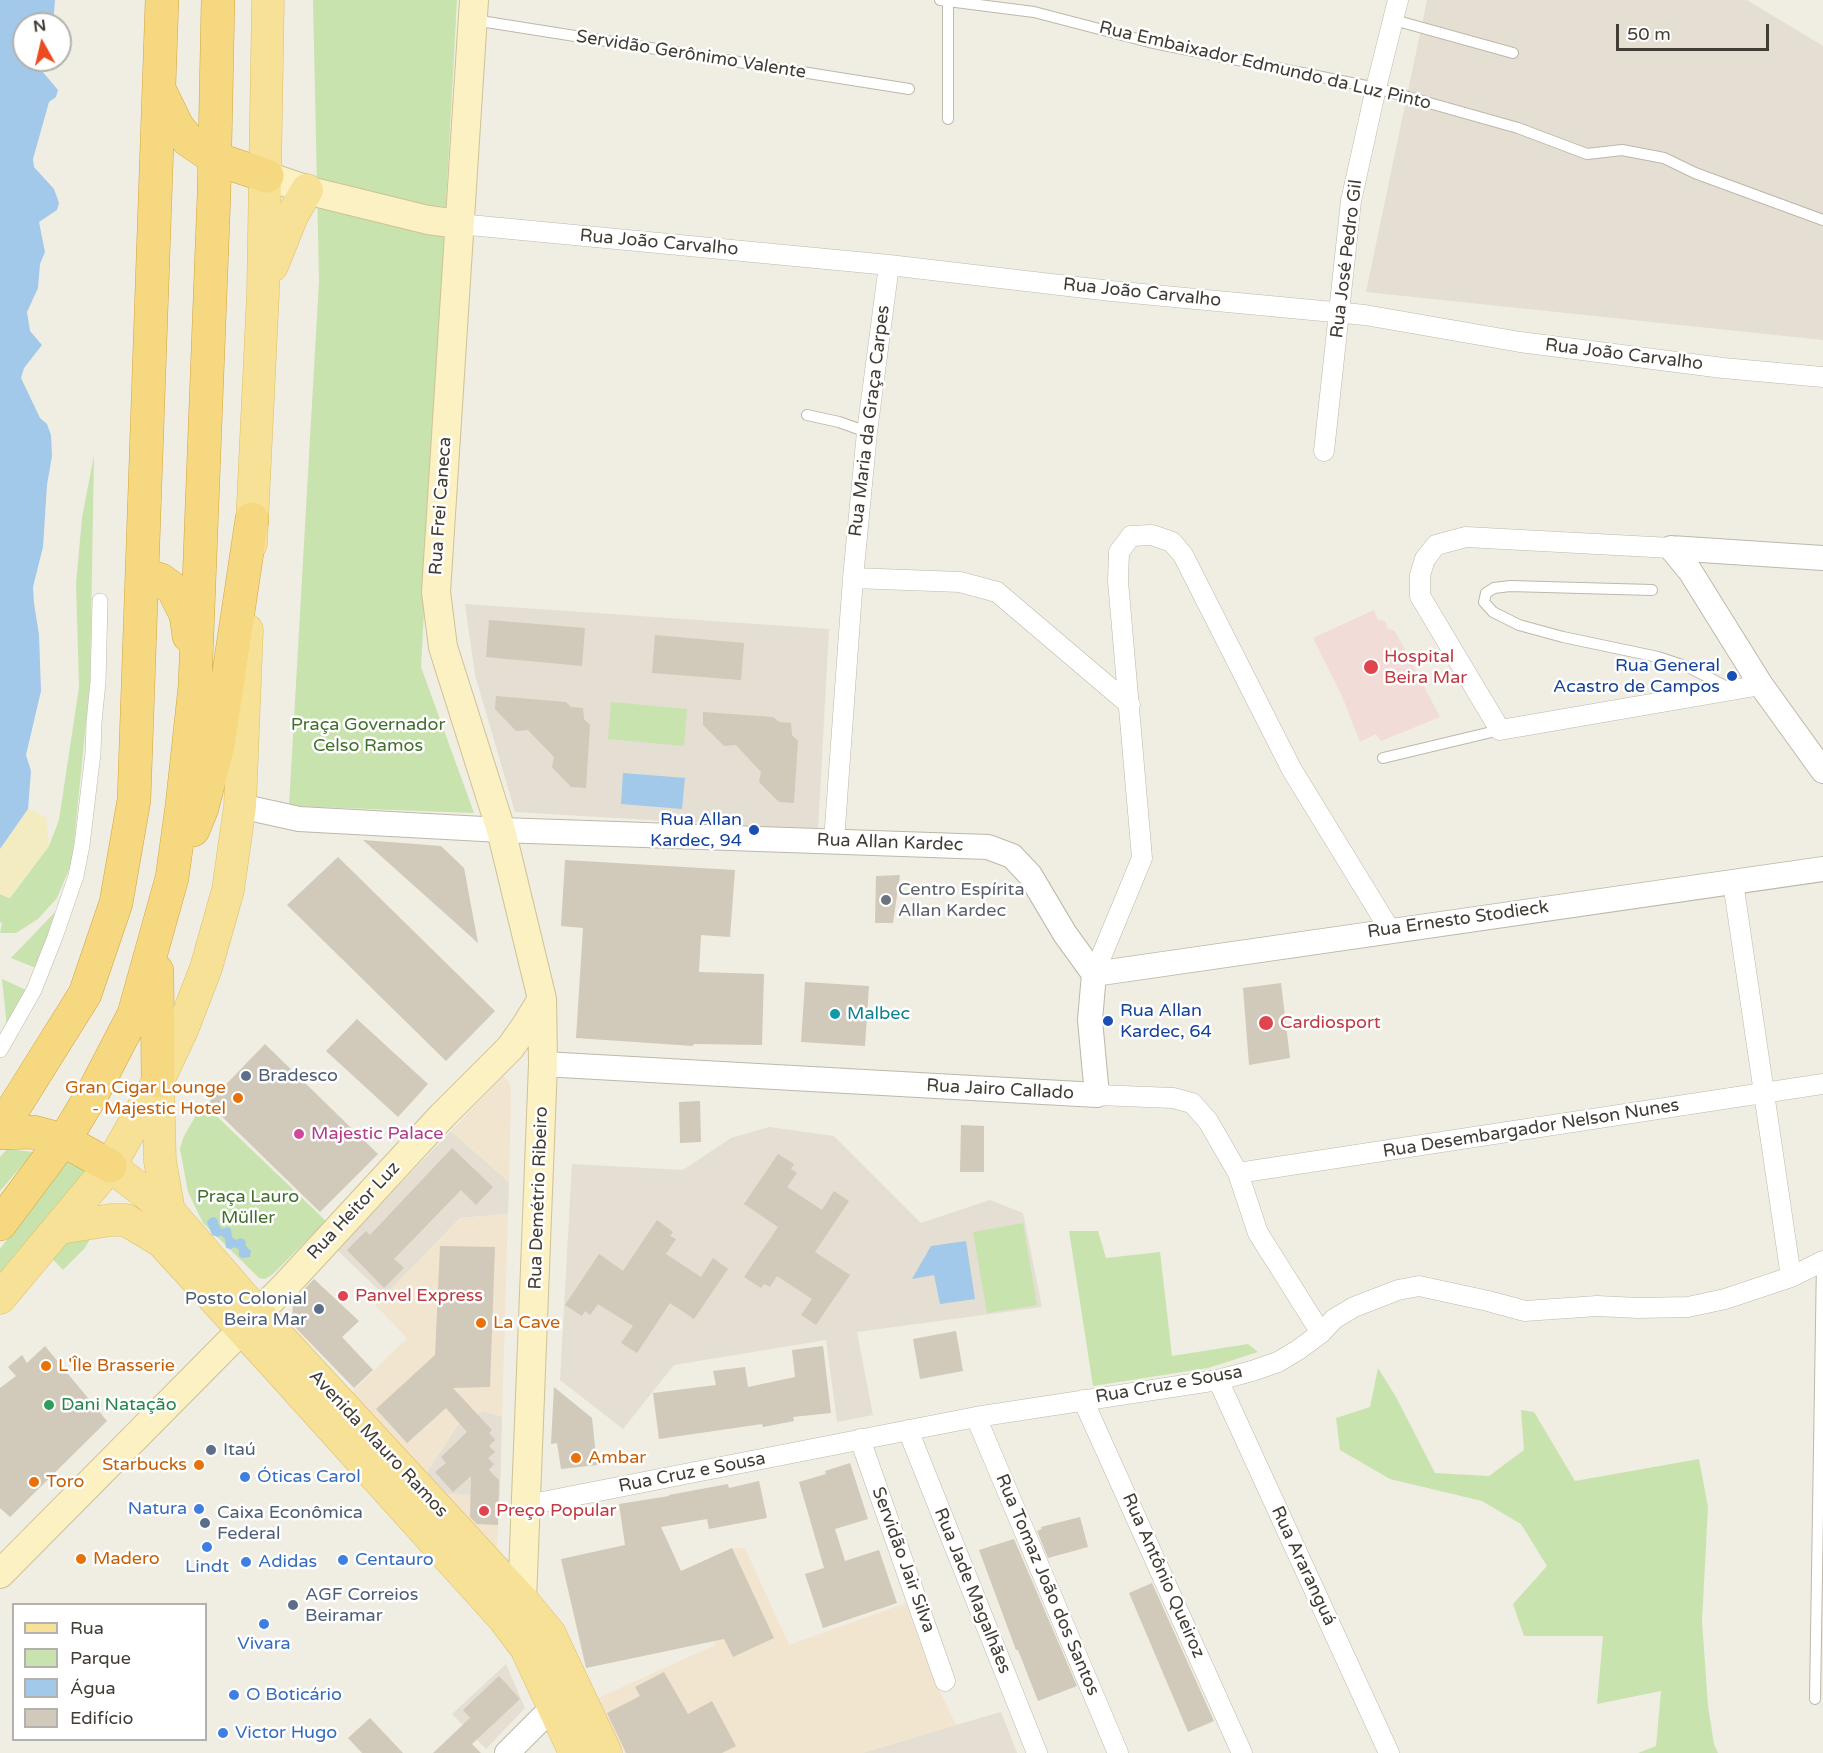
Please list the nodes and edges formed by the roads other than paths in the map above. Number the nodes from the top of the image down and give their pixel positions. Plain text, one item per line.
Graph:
1 (162, 0) edge
2 (218, 0) edge
3 (268, 0) edge
4 (1398, 0) edge
5 (944, 1) edge
6 (474, 10) edge
7 (1394, 20) junction
8 (1513, 53) dead end
9 (158, 87) junction
10 (1376, 88) junction
11 (909, 89) dead end
12 (948, 119) dead end
13 (216, 159) junction
14 (267, 176) junction
15 (307, 189) junction
16 (1823, 220) edge
17 (459, 224) junction
18 (888, 265) junction
19 (263, 293) junction
20 (1340, 312) junction
21 (1823, 377) edge
22 (807, 415) dead end
23 (867, 432) junction
24 (1324, 451) dead end
25 (252, 519) junction
26 (1671, 548) junction
27 (1823, 558) edge
28 (143, 575) junction
29 (853, 578) junction
30 (1652, 590) dead end
31 (100, 601) dead end
32 (1761, 685) junction
33 (195, 686) junction
34 (1735, 690) junction
35 (1130, 705) junction
36 (1500, 730) junction
37 (1383, 758) dead end
38 (1823, 771) edge
39 (240, 806) junction
40 (501, 830) junction
41 (834, 841) junction
42 (1823, 869) edge
43 (172, 878) junction
44 (1733, 882) junction
45 (1390, 930) junction
46 (156, 936) junction
47 (1094, 974) junction
48 (542, 999) junction
49 (0, 1050) edge
50 (543, 1064) junction
51 (158, 1081) junction
52 (1823, 1084) edge
53 (1764, 1093) junction
54 (1097, 1095) junction
55 (0, 1132) edge
56 (63, 1140) junction
57 (110, 1166) junction
58 (1238, 1173) junction
59 (169, 1211) junction
60 (0, 1224) edge
61 (59, 1227) junction
62 (1823, 1261) edge
63 (1791, 1277) junction
64 (0, 1298) edge
65 (251, 1322) junction
66 (1321, 1333) junction
67 (1218, 1380) junction
68 (1083, 1400) junction
69 (976, 1417) junction
70 (908, 1430) junction
71 (860, 1439) junction
72 (527, 1505) junction
73 (0, 1574) edge
74 (522, 1600) junction
75 (526, 1648) junction
76 (945, 1681) dead end
77 (1815, 1699) dead end
78 (552, 1707) junction
79 (507, 1753) edge
80 (575, 1753) edge
81 (606, 1753) edge
82 (1037, 1753) edge
83 (1118, 1753) edge
84 (1242, 1753) edge
85 (1389, 1753) edge

1 - 9 highway
2 - 13 highway
3 - 14 main road
4 - 7 street, Rua José Pedro Gil
5 - 10 lane, Rua Embaixador Edmundo da Luz Pinto
5 - 12 lane
6 - 11 lane, Servidão Gerônimo Valente
6 - 17 main road, Rua Frei Caneca
7 - 8 lane
7 - 10 street, Rua José Pedro Gil
9 - 13 highway
9 - 28 highway
10 - 16 lane, Rua Embaixador Edmundo da Luz Pinto
10 - 20 street, Rua José Pedro Gil
13 - 14 highway
13 - 33 highway
14 - 15 main road
14 - 19 main road
15 - 17 main road
15 - 19 main road
17 - 18 street, Rua João Carvalho
17 - 40 main road, Rua Frei Caneca
18 - 20 street, Rua João Carvalho
18 - 23 street, Rua Maria da Graça Carpes
19 - 25 main road
20 - 21 street, Rua João Carvalho
20 - 24 street, Rua José Pedro Gil
22 - 23 lane
23 - 29 street, Rua Maria da Graça Carpes
25 - 39 main road
25 - 43 highway
26 - 27 street
26 - 32 street
26 - 36 street
28 - 33 highway
28 - 55 highway
29 - 35 street
29 - 41 street, Rua Maria da Graça Carpes
30 - 34 lane
31 - 49 street
32 - 34 street
32 - 38 street
33 - 43 highway
34 - 36 street
35 - 45 street
35 - 47 street
36 - 37 lane
39 - 40 street
39 - 51 main road
40 - 41 street, Rua Allan Kardec
40 - 48 main road, Rua Frei Caneca
41 - 47 street, Rua Allan Kardec
42 - 44 street, Rua Ernesto Stodieck
43 - 46 highway
44 - 45 street, Rua Ernesto Stodieck
44 - 53 street
45 - 47 street, Rua Ernesto Stodieck
46 - 51 highway
46 - 56 highway
47 - 54 street
48 - 50 main road, Rua Demétrio Ribeiro
48 - 65 main road, Rua Heitor Luz
50 - 54 street, Rua Jairo Callado
50 - 72 main road, Rua Demétrio Ribeiro
51 - 57 main road
51 - 59 main road
52 - 53 street, Rua Desembargador Nelson Nunes
53 - 58 street, Rua Desembargador Nelson Nunes
53 - 63 street
54 - 58 street, Rua Jairo Callado
55 - 56 highway
56 - 57 highway
56 - 60 highway
57 - 59 main road, Avenida Mauro Ramos
57 - 61 main road
58 - 66 street, Rua Jairo Callado
59 - 65 main road, Avenida Mauro Ramos
61 - 64 main road
61 - 65 main road, Avenida Mauro Ramos
62 - 63 street, Rua Cruz e Sousa
62 - 77 lane
63 - 66 street, Rua Cruz e Sousa
65 - 73 main road, Rua Heitor Luz
65 - 74 main road, Avenida Mauro Ramos
65 - 75 main road, Avenida Mauro Ramos
66 - 67 street, Rua Cruz e Sousa
67 - 68 street, Rua Cruz e Sousa
67 - 85 street, Rua Araranguá
68 - 69 street, Rua Cruz e Sousa
68 - 84 street, Rua Antônio Queiroz
69 - 70 street, Rua Cruz e Sousa
69 - 83 street, Rua Tomaz João dos Santos
70 - 71 street, Rua Cruz e Sousa
70 - 82 street, Rua Jade Magalhães
71 - 72 street, Rua Cruz e Sousa
71 - 76 street, Servidão Jair Silva
72 - 74 main road, Rua Demétrio Ribeiro
74 - 75 main road, Rua Demétrio Ribeiro
74 - 81 main road, Avenida Mauro Ramos
75 - 78 main road, Avenida Mauro Ramos
78 - 79 street
78 - 80 main road, Avenida Mauro Ramos

